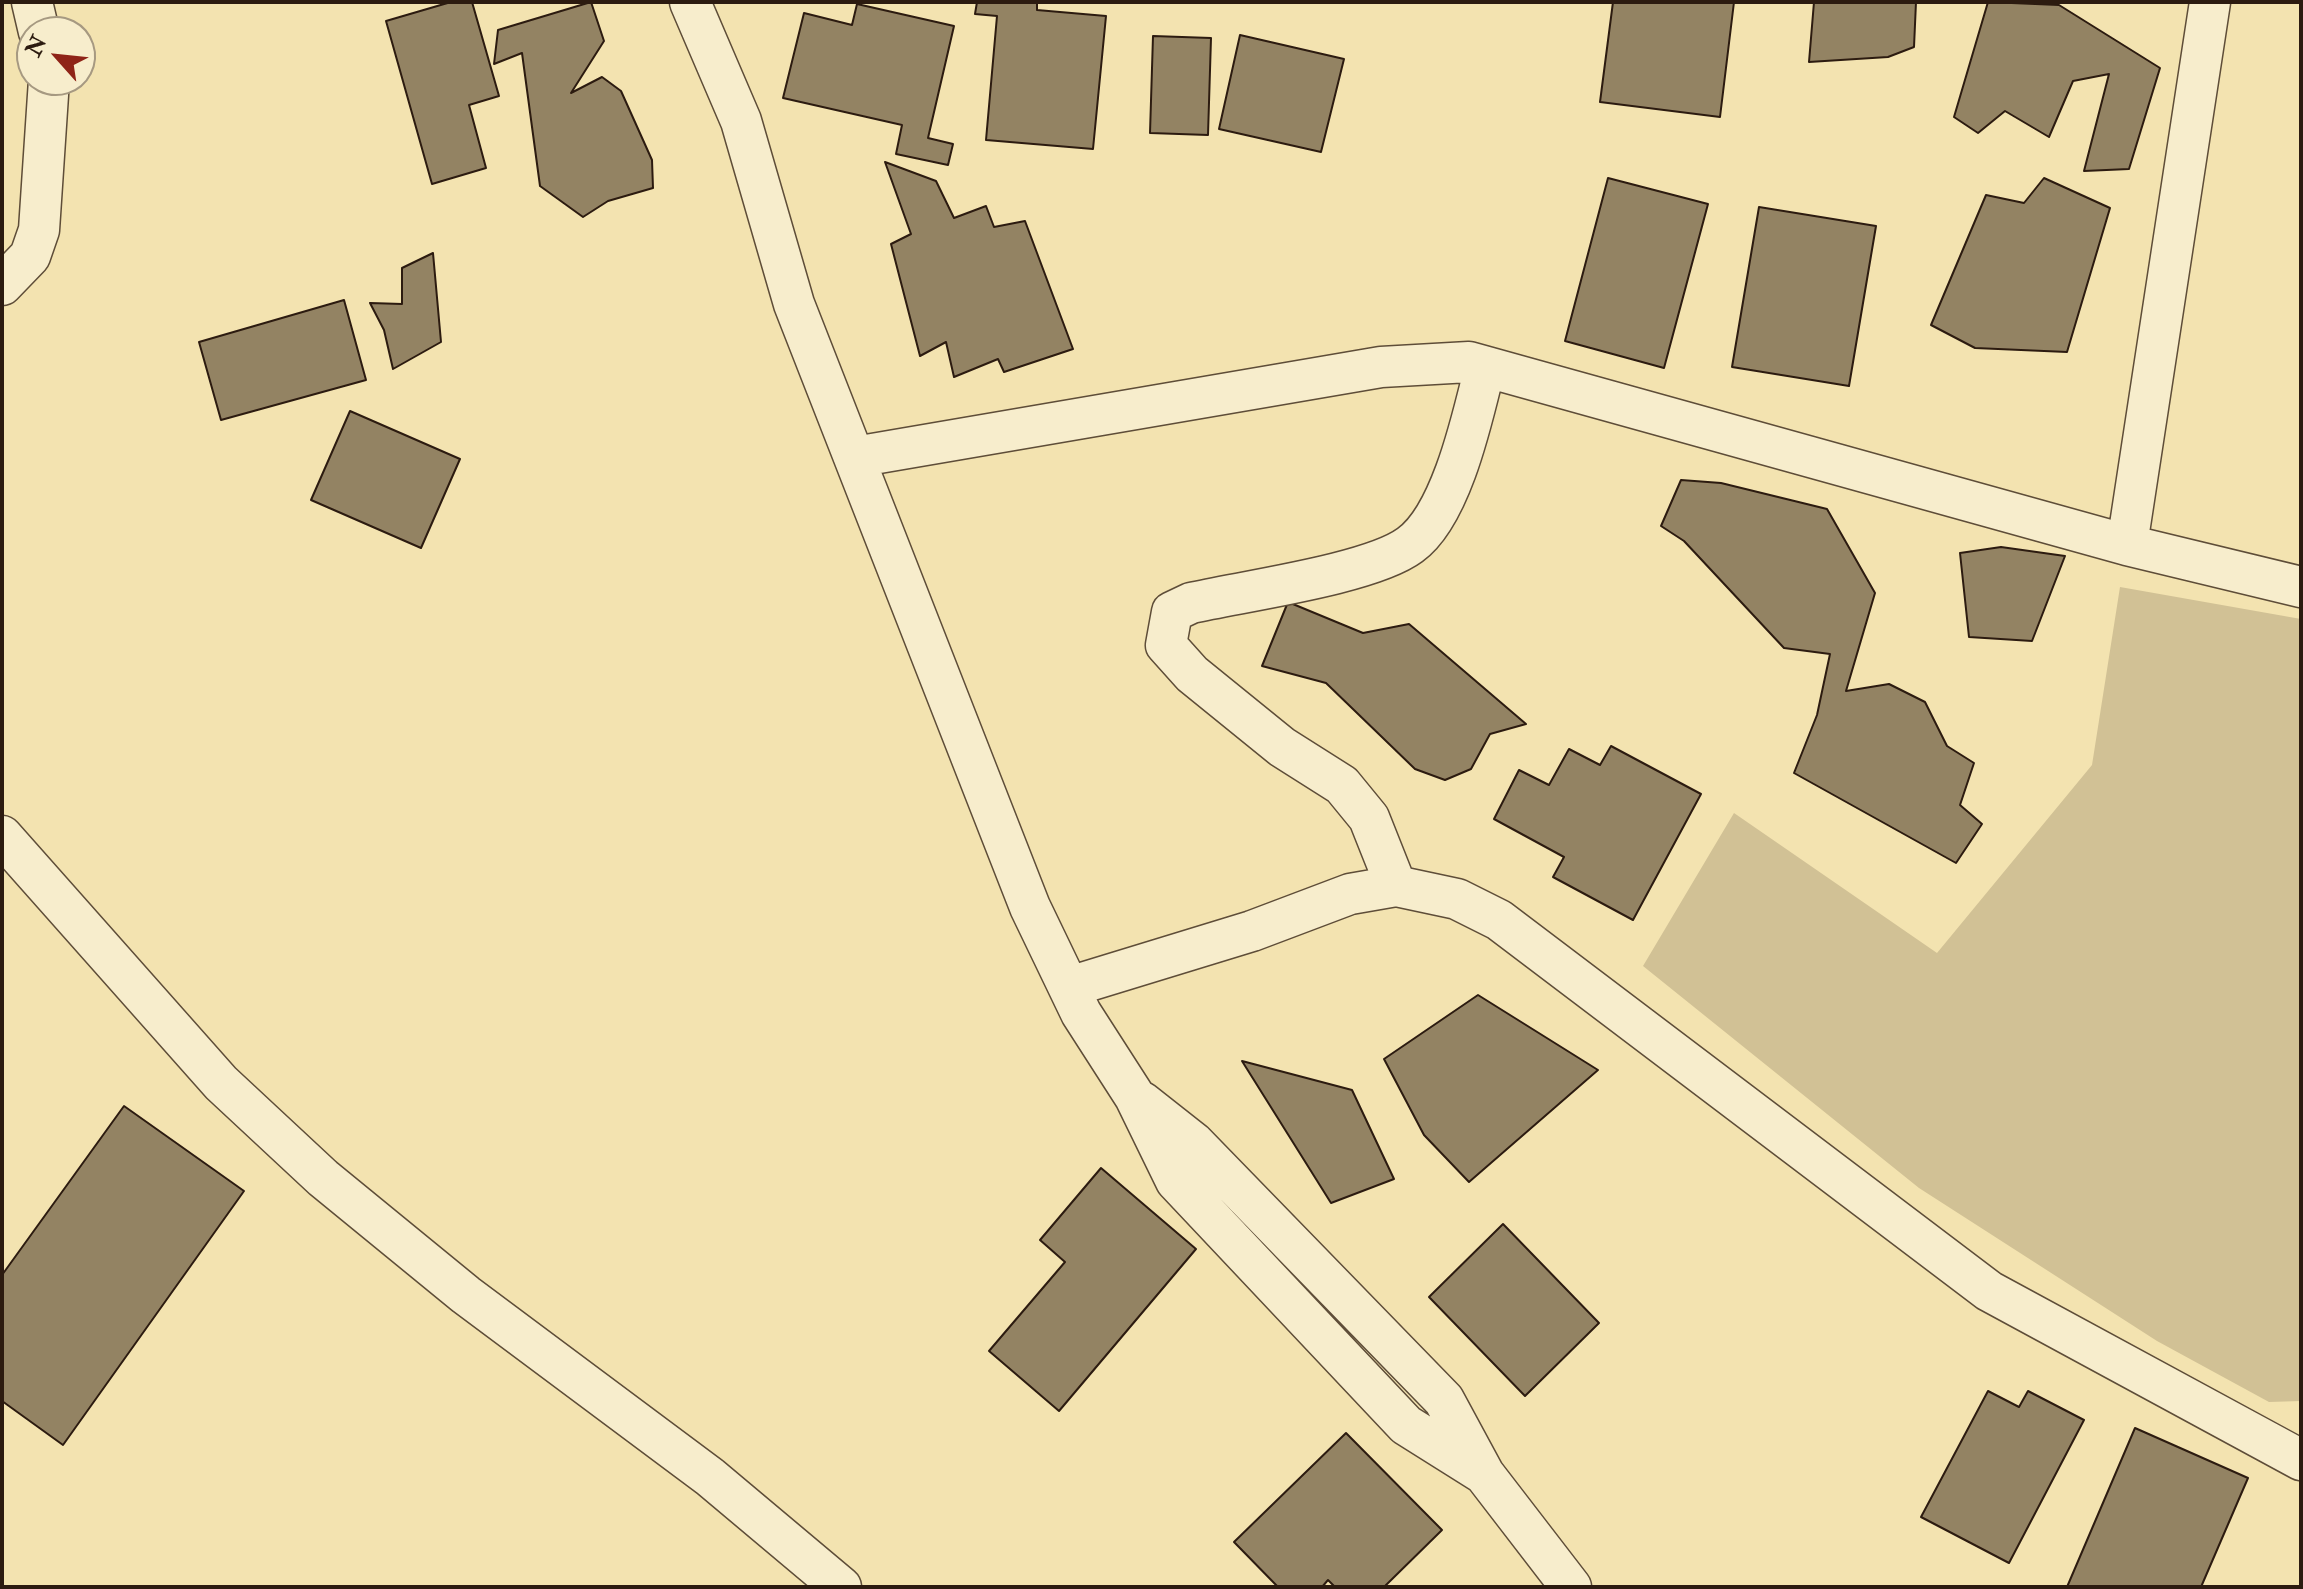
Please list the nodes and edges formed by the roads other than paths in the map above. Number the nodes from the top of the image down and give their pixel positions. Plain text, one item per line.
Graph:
1 (690, 2) edge
2 (2210, 2) edge
3 (48, 96) edge
4 (2, 285) edge
5 (1485, 367) junction
6 (855, 457) junction
7 (2127, 545) junction
8 (2301, 587) edge
9 (2, 836) edge
10 (1396, 886) junction
11 (1069, 987) junction
12 (2301, 1460) edge
13 (841, 1587) edge
14 (1571, 1587) edge

1 - 6 street
2 - 7 street
3 - 4 street
5 - 6 street
5 - 7 street
5 - 10 street
6 - 11 street
7 - 8 street
9 - 13 street
10 - 11 street
10 - 12 street
11 - 14 street

